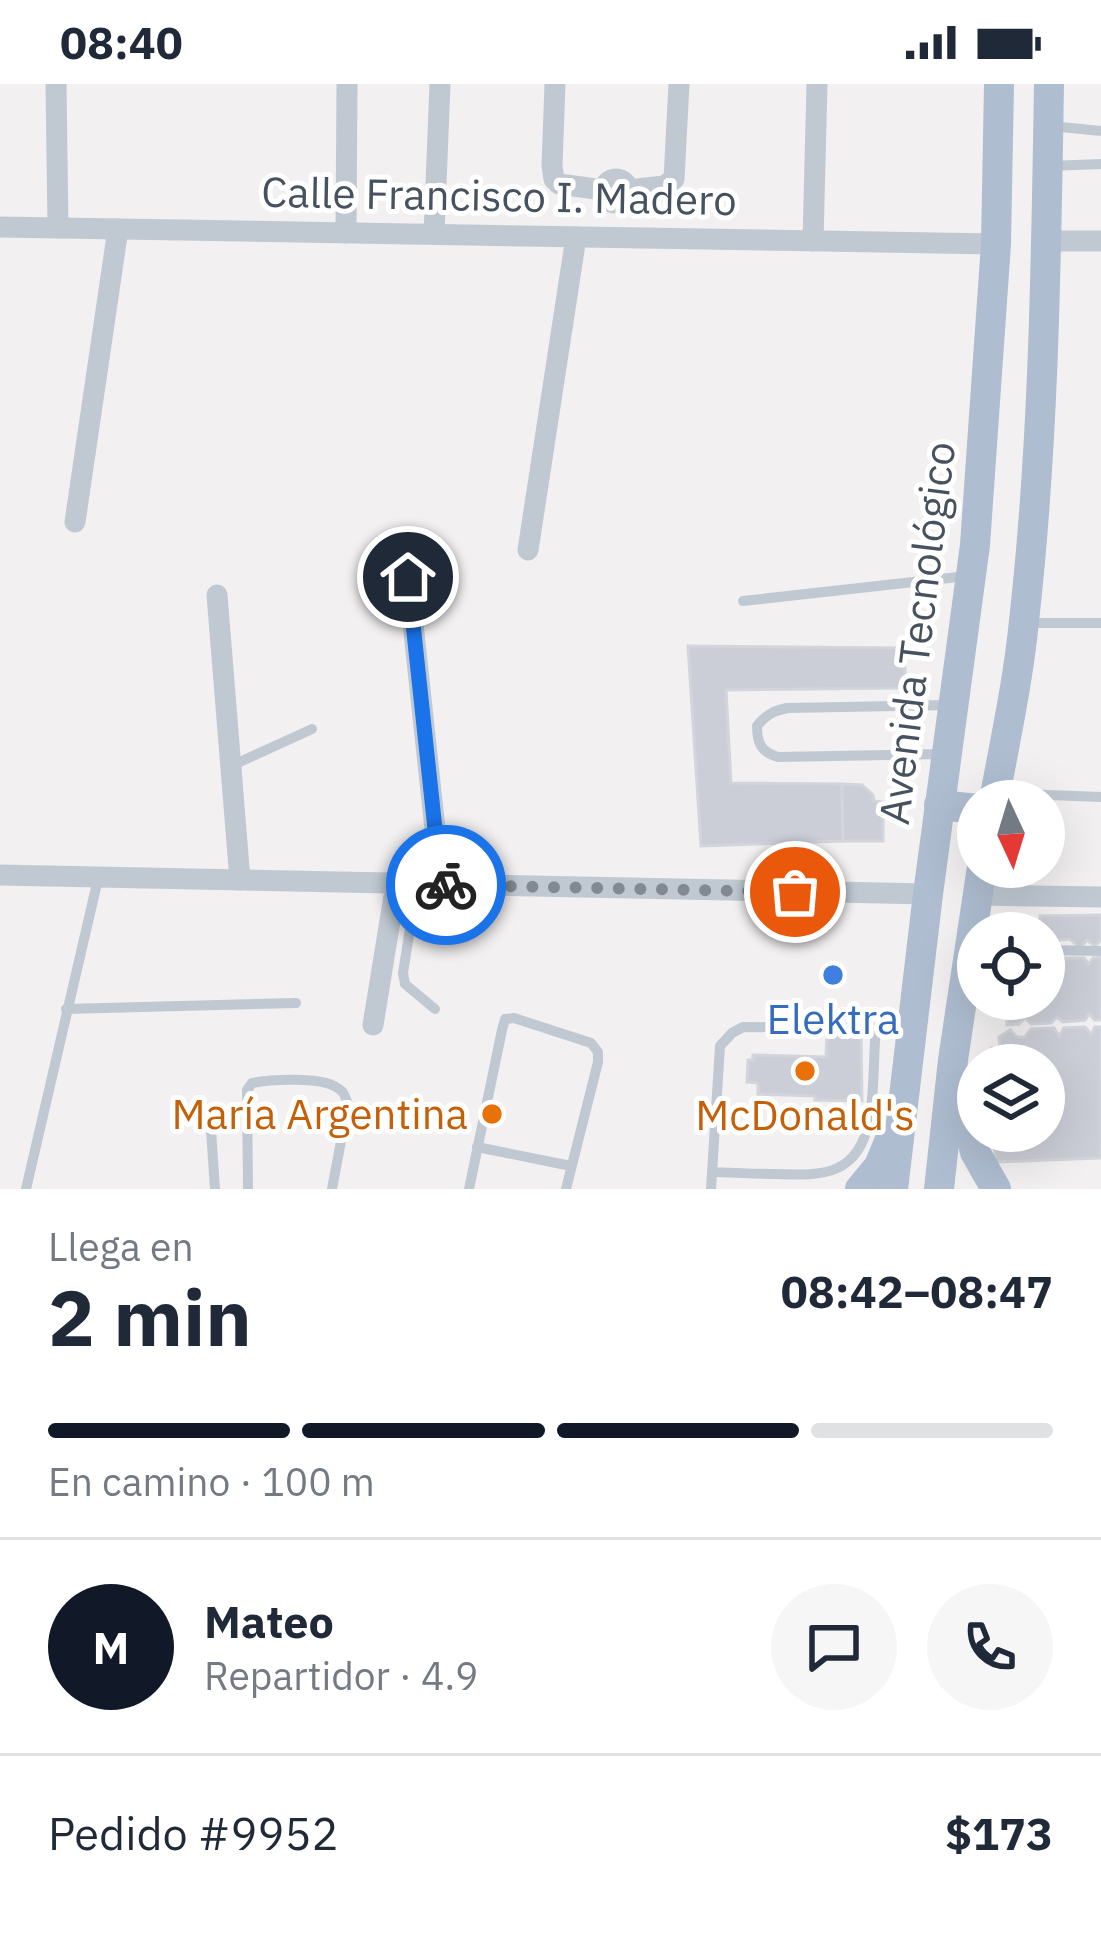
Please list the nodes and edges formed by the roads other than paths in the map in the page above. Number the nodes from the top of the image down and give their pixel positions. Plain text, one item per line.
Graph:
1 (56, 84) edge
2 (347, 84) edge
3 (440, 84) edge
4 (555, 84) edge
5 (679, 84) edge
6 (817, 84) edge
7 (999, 84) edge
8 (1049, 84) edge
9 (1048, 126) junction
10 (1101, 130) edge
11 (1101, 164) edge
12 (1047, 166) junction
13 (615, 194) junction
14 (0, 227) edge
15 (58, 228) junction
16 (118, 229) junction
17 (346, 233) junction
18 (434, 235) junction
19 (576, 237) junction
20 (610, 237) junction
21 (812, 241) junction
22 (1046, 241) junction
23 (1101, 241) edge
24 (996, 244) junction
25 (75, 522) dead end
26 (528, 550) dead end
27 (970, 576) junction
28 (408, 577) dead end
29 (217, 595) dead end
30 (743, 601) dead end
31 (1024, 622) junction
32 (1101, 623) edge
33 (954, 705) junction
34 (312, 729) dead end
35 (946, 754) junction
36 (231, 766) junction
37 (994, 780) edge
38 (1101, 797) edge
39 (1065, 798) edge
40 (957, 804) edge
41 (939, 805) junction
42 (0, 875) edge
43 (99, 876) junction
44 (240, 880) junction
45 (406, 884) junction
46 (441, 885) junction
47 (1033, 888) edge
48 (928, 894) junction
49 (1101, 897) edge
50 (1065, 950) edge
51 (1101, 951) edge
52 (296, 1004) dead end
53 (435, 1009) dead end
54 (66, 1010) junction
55 (960, 1020) edge
56 (373, 1024) dead end
57 (876, 1028) junction
58 (912, 1028) junction
59 (953, 1060) junction
60 (902, 1109) junction
61 (211, 1130) dead end
62 (477, 1147) junction
63 (571, 1166) junction
64 (712, 1172) junction
65 (26, 1189) edge
66 (215, 1189) edge
67 (248, 1189) edge
68 (332, 1189) edge
69 (469, 1189) edge
70 (566, 1189) edge
71 (711, 1189) edge
72 (860, 1189) edge
73 (893, 1189) edge
74 (939, 1189) edge
75 (996, 1189) edge

1 - 15 street
2 - 17 street
3 - 18 street
4 - 13 street
5 - 13 street
6 - 21 street
7 - 24 main road, Avenida Tecnológico
8 - 9 main road
9 - 10 lane
9 - 12 main road
11 - 12 lane
12 - 22 main road
13 - 20 street
14 - 15 street, Calle Francisco I. Madero
15 - 16 street, Calle Francisco I. Madero
16 - 17 street, Calle Francisco I. Madero
16 - 25 street
17 - 18 street, Calle Francisco I. Madero
18 - 19 street, Calle Francisco I. Madero
19 - 20 street, Calle Francisco I. Madero
19 - 26 street
20 - 21 street, Calle Francisco I. Madero
21 - 24 street, Calle Francisco I. Madero
22 - 23 street
22 - 31 main road
24 - 27 main road, Avenida Tecnológico
27 - 30 lane
27 - 33 main road, Avenida Tecnológico
28 - 46 street
29 - 36 street
31 - 32 lane
31 - 37 main road
33 - 35 main road, Avenida Tecnológico
33 - 35 lane
34 - 36 lane
35 - 41 main road, Avenida Tecnológico
36 - 44 street
38 - 39 lane
40 - 41 main road
41 - 48 main road, Avenida Tecnológico
42 - 43 street
43 - 44 street
43 - 54 lane
44 - 45 street
45 - 46 street
45 - 53 lane
45 - 56 street
46 - 48 street
47 - 49 street
48 - 58 main road, Avenida Tecnológico
50 - 51 lane
52 - 54 lane
54 - 65 lane
55 - 59 main road
57 - 58 lane
57 - 64 lane
57 - 64 lane
58 - 60 main road, Avenida Tecnológico
59 - 74 main road
59 - 75 main road
60 - 72 main road
60 - 73 main road, Avenida Tecnológico
61 - 66 lane
62 - 63 lane
62 - 63 lane
62 - 69 lane
63 - 70 lane
64 - 71 lane
67 - 68 lane

